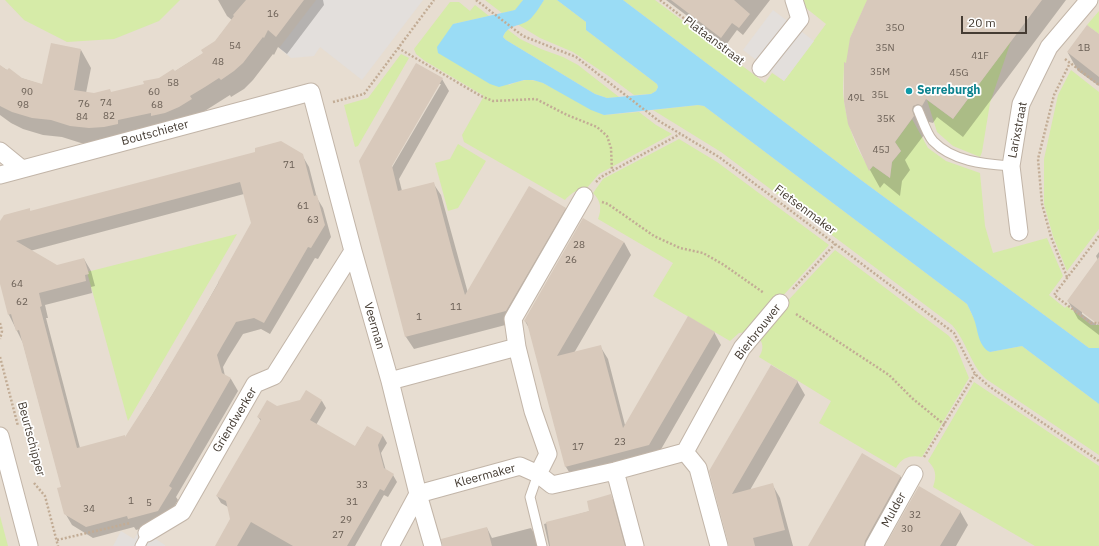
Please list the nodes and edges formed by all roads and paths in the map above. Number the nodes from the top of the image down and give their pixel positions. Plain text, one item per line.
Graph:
1 (434, 0) edge
2 (476, 0) edge
3 (660, 0) edge
4 (794, 0) edge
5 (1089, 0) edge
6 (1050, 47) junction
7 (398, 48) junction
8 (1070, 63) junction
9 (761, 68) joint
10 (1099, 86) edge
11 (312, 100) junction
12 (918, 110) dead end
13 (680, 134) junction
14 (0, 151) edge
15 (1012, 166) junction
16 (22, 169) junction
17 (612, 171) junction
18 (0, 175) edge
19 (584, 196) junction
20 (1019, 232) dead end
21 (1099, 236) edge
22 (835, 244) junction
23 (353, 251) junction
24 (1067, 277) junction
25 (780, 303) junction
26 (0, 323) edge
27 (1099, 323) edge
28 (0, 339) edge
29 (517, 347) junction
30 (0, 357) edge
31 (975, 374) junction
32 (390, 381) junction
33 (945, 425) junction
34 (20, 432) dead end
35 (0, 436) edge
36 (685, 452) junction
37 (1099, 461) edge
38 (615, 471) junction
39 (538, 474) junction
40 (914, 474) joint
41 (32, 476) dead end
42 (418, 494) junction
43 (130, 523) dead end
44 (57, 540) junction
45 (143, 540) edge
46 (29, 546) edge
47 (58, 546) edge
48 (390, 546) edge
49 (433, 546) edge
50 (542, 546) edge
51 (635, 546) edge
52 (719, 546) edge
53 (874, 546) edge

1 - 7 path
2 - 13 path, Fietsenmaker
3 - 9 path, Plataanstraat
4 - 9 street, Plataanstraat
5 - 6 street, Larixstraat
6 - 8 path
6 - 15 street, Larixstraat
7 - 11 path
7 - 17 path
8 - 10 path
8 - 24 path
11 - 16 street, Boutschieter
11 - 23 street, Veerman
12 - 15 lane
13 - 17 path
13 - 22 path, Fietsenmaker
14 - 16 street
15 - 20 street, Larixstraat
16 - 18 street, Boutschieter
17 - 19 path
19 - 25 path
19 - 29 street
21 - 24 path
22 - 25 path, Bierbrouwer
22 - 31 path, Fietsenmaker
23 - 32 street, Veerman
23 - 45 street, Griendwerker
24 - 27 path
25 - 33 path
25 - 36 street, Bierbrouwer
26 - 28 path
29 - 32 street
29 - 39 street
30 - 34 path, Beurtschipper
31 - 33 path
31 - 37 path, Fietsenmaker
32 - 42 street, Veerman
33 - 40 path
35 - 46 street
36 - 38 street
36 - 52 street
38 - 39 street
38 - 51 street
39 - 42 street, Kleermaker
39 - 50 lane
40 - 53 street, Mulder
41 - 44 path, Beurtschipper
42 - 48 street
42 - 49 street, Veerman
43 - 44 path
44 - 47 path, Beurtschipper

